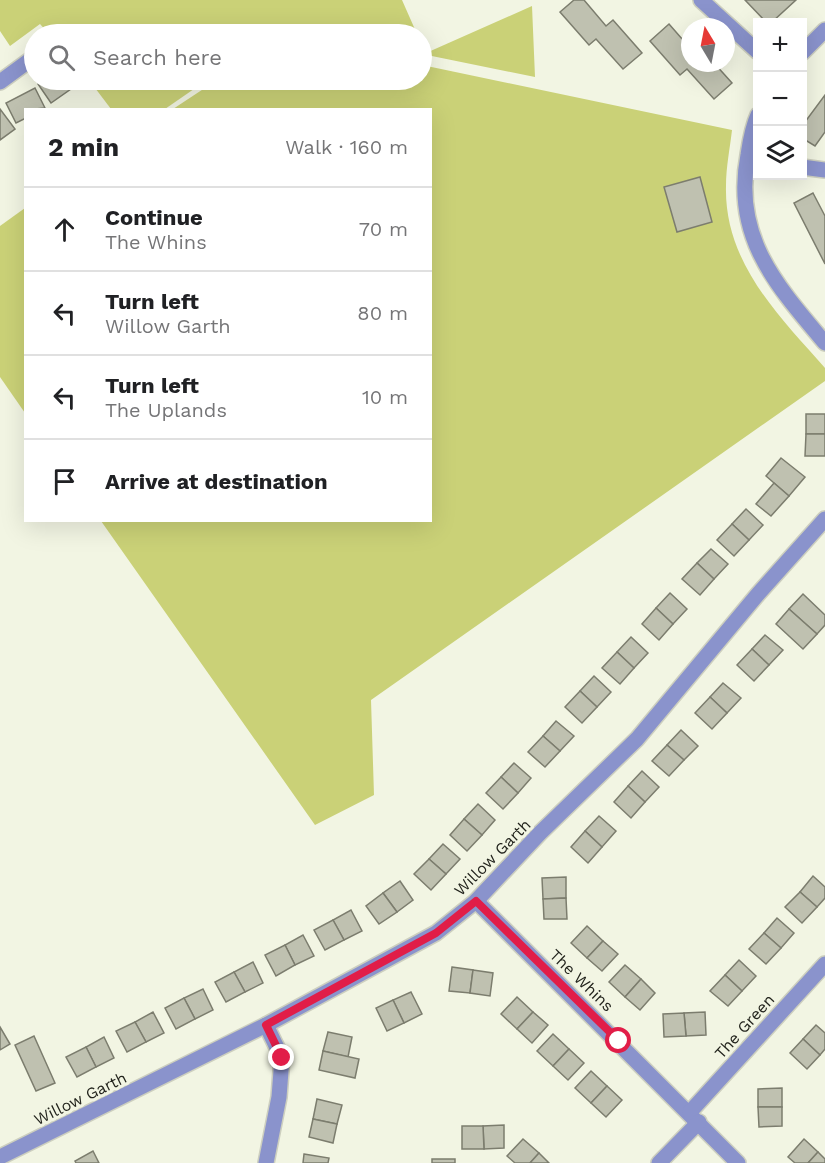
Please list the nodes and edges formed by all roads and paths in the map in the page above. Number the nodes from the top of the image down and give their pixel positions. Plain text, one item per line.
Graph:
1 (701, 0) edge
2 (825, 30) edge
3 (753, 47) edge
4 (807, 48) edge
5 (24, 64) edge
6 (0, 82) edge
7 (757, 126) edge
8 (752, 162) edge
9 (807, 168) edge
10 (825, 170) edge
11 (825, 343) edge
12 (825, 519) edge
13 (476, 901) junction
14 (825, 964) edge
15 (266, 1025) junction
16 (694, 1117) junction
17 (0, 1156) edge
18 (266, 1163) edge
19 (658, 1163) edge
20 (738, 1163) edge

1 - 3 street
2 - 4 street
5 - 6 street
7 - 8 street
8 - 11 street
9 - 10 street
12 - 13 street, Willow Garth
13 - 15 street, Willow Garth
13 - 16 street, The Whins
14 - 16 street, The Green
15 - 17 street, Willow Garth
15 - 18 street
16 - 19 street, The Green
16 - 20 street, The Whins

